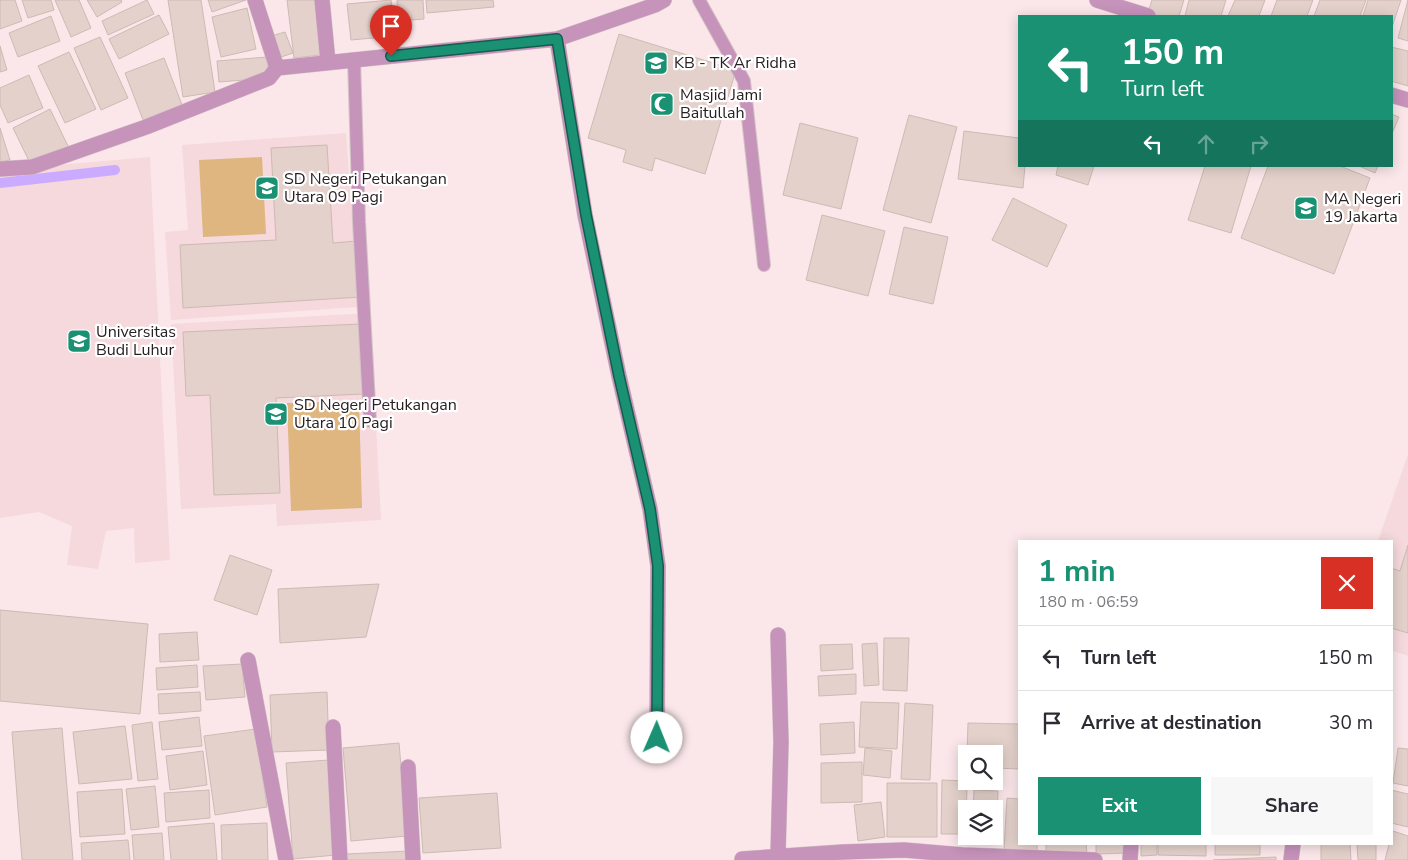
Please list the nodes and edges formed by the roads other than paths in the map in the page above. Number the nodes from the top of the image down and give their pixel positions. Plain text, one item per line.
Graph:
1 (255, 0) edge
2 (322, 0) edge
3 (664, 0) edge
4 (699, 0) edge
5 (1106, 1) edge
6 (1145, 15) edge
7 (557, 39) junction
8 (354, 59) junction
9 (328, 62) junction
10 (278, 68) junction
11 (1393, 95) edge
12 (1408, 100) edge
13 (0, 169) edge
14 (764, 265) dead end
15 (370, 421) dead end
16 (778, 635) dead end
17 (248, 660) dead end
18 (333, 727) dead end
19 (657, 738) dead end
20 (408, 767) dead end
21 (1131, 845) edge
22 (1293, 845) edge
23 (778, 855) junction
24 (843, 856) edge
25 (742, 859) edge
26 (286, 860) edge
27 (340, 860) edge
28 (413, 860) edge
29 (1095, 860) edge
30 (1130, 860) edge
31 (1292, 860) edge

1 - 10 street
2 - 9 street
3 - 7 street
4 - 14 lane
5 - 6 street
7 - 8 street
7 - 19 street
8 - 9 street
8 - 15 lane
9 - 10 street
10 - 13 street
11 - 12 street
16 - 23 street
17 - 26 street
18 - 27 street
20 - 28 street
21 - 30 street
22 - 31 street
23 - 24 street
23 - 25 street
24 - 29 street

